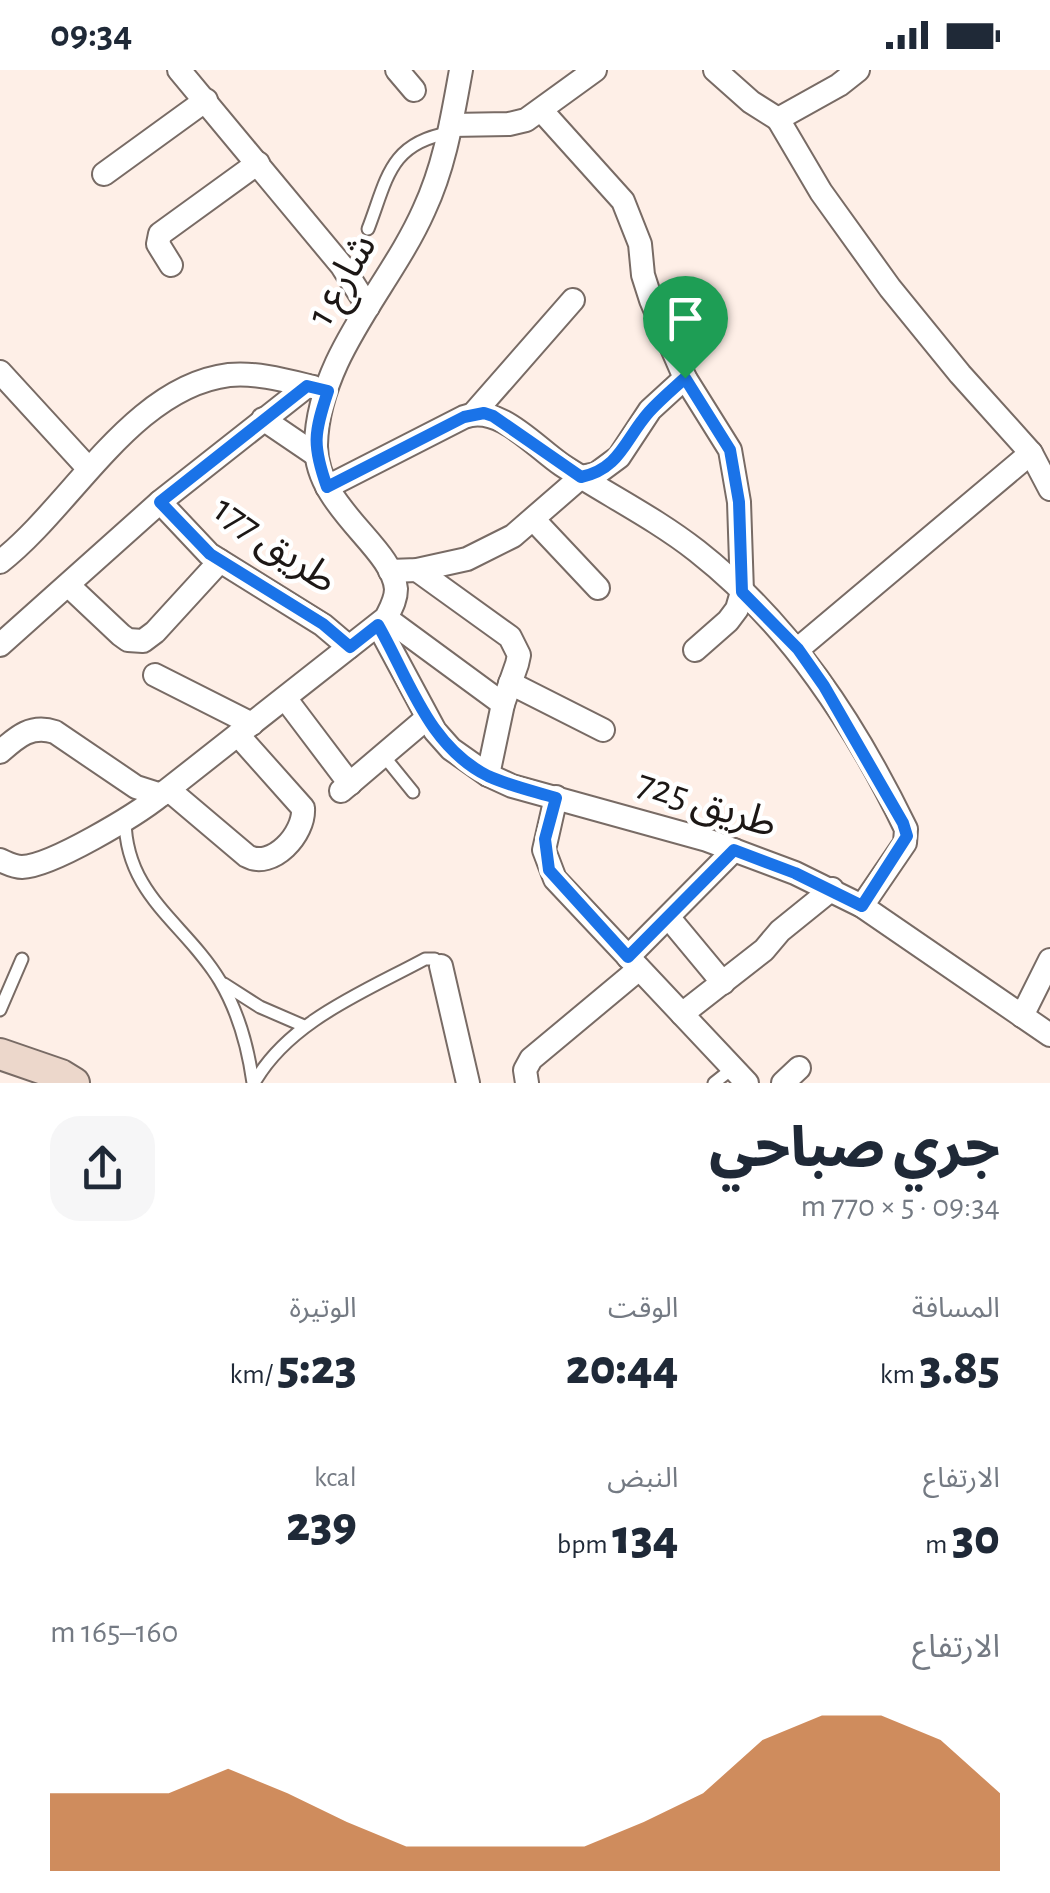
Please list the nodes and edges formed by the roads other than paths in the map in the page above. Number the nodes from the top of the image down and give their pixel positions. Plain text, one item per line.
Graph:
1 (179, 70) edge
2 (397, 70) edge
3 (461, 70) edge
4 (595, 70) edge
5 (714, 70) edge
6 (858, 70) edge
7 (414, 90) dead end
8 (206, 100) junction
9 (542, 111) junction
10 (778, 120) junction
11 (450, 129) junction
12 (258, 162) junction
13 (104, 174) dead end
14 (368, 229) dead end
15 (171, 265) dead end
16 (342, 266) junction
17 (390, 273) junction
18 (572, 300) dead end
19 (368, 307) junction
20 (0, 372) edge
21 (685, 378) junction
22 (318, 388) junction
23 (474, 413) junction
24 (263, 420) junction
25 (1031, 453) junction
26 (316, 456) junction
27 (88, 468) junction
28 (581, 477) junction
29 (327, 487) junction
30 (1050, 489) edge
31 (160, 502) junction
32 (534, 520) junction
33 (0, 562) edge
34 (220, 562) junction
35 (417, 570) junction
36 (390, 571) junction
37 (69, 586) junction
38 (598, 588) dead end
39 (742, 592) junction
40 (382, 621) junction
41 (0, 645) edge
42 (350, 647) junction
43 (798, 649) junction
44 (695, 650) dead end
45 (155, 675) dead end
46 (506, 693) junction
47 (285, 698) junction
48 (426, 718) junction
49 (245, 730) junction
50 (603, 730) dead end
51 (0, 752) edge
52 (383, 755) junction
53 (488, 776) junction
54 (165, 792) junction
55 (412, 792) dead end
56 (556, 798) junction
57 (125, 820) junction
58 (734, 850) junction
59 (0, 860) edge
60 (832, 889) junction
61 (862, 906) junction
62 (669, 918) junction
63 (22, 959) dead end
64 (1050, 960) edge
65 (633, 963) junction
66 (441, 966) joint
67 (220, 981) junction
68 (722, 983) junction
69 (0, 1010) edge
70 (682, 1014) junction
71 (1022, 1016) junction
72 (304, 1026) junction
73 (1050, 1035) edge
74 (0, 1054) edge
75 (731, 1078) edge
76 (74, 1083) edge
77 (254, 1083) edge
78 (468, 1083) edge
79 (528, 1083) edge

1 - 8 street
2 - 7 street
3 - 11 street, شارع 1
4 - 9 street
5 - 10 street
6 - 10 street
8 - 12 street
8 - 13 street
9 - 11 street
9 - 21 street
10 - 25 street
11 - 14 lane
11 - 17 street, شارع 1
12 - 15 street
12 - 16 street
16 - 17 street
16 - 19 street
17 - 19 street, شارع 1
18 - 23 street
19 - 22 street, شارع 1
20 - 27 street
21 - 28 street
21 - 39 street
22 - 24 street
22 - 26 street, شارع 1
22 - 27 street
23 - 28 street
23 - 29 street
24 - 26 street
24 - 31 street
25 - 30 street
25 - 43 street
26 - 29 street, شارع 1
27 - 33 street
28 - 32 street
28 - 39 street
29 - 36 street, شارع 1
31 - 34 street, طريق 177
31 - 37 street
32 - 35 street
32 - 38 street
34 - 37 street
34 - 42 street, طريق 177
35 - 36 street
35 - 46 street
36 - 40 street
37 - 41 street
39 - 43 street
39 - 44 street
40 - 42 street
40 - 46 street
40 - 48 street, طريق 725
42 - 47 street
43 - 61 street
45 - 49 street
46 - 50 street
46 - 53 street
47 - 49 street
47 - 52 street
48 - 52 street
48 - 53 street, طريق 725
49 - 54 street
49 - 54 street
51 - 54 street
52 - 55 lane
53 - 56 street, طريق 725
54 - 57 street
56 - 58 street, طريق 725
56 - 65 street
57 - 59 street
57 - 67 lane
58 - 60 street, طريق 725
58 - 62 street
60 - 61 street, طريق 725
60 - 68 street
61 - 71 street, طريق 725
62 - 65 street
62 - 68 street
63 - 69 lane
64 - 71 street
65 - 70 street
65 - 79 street
66 - 72 lane
66 - 78 street
67 - 72 lane
67 - 77 lane
68 - 70 street
70 - 75 street
71 - 73 street, طريق 725
72 - 77 lane
74 - 76 street

